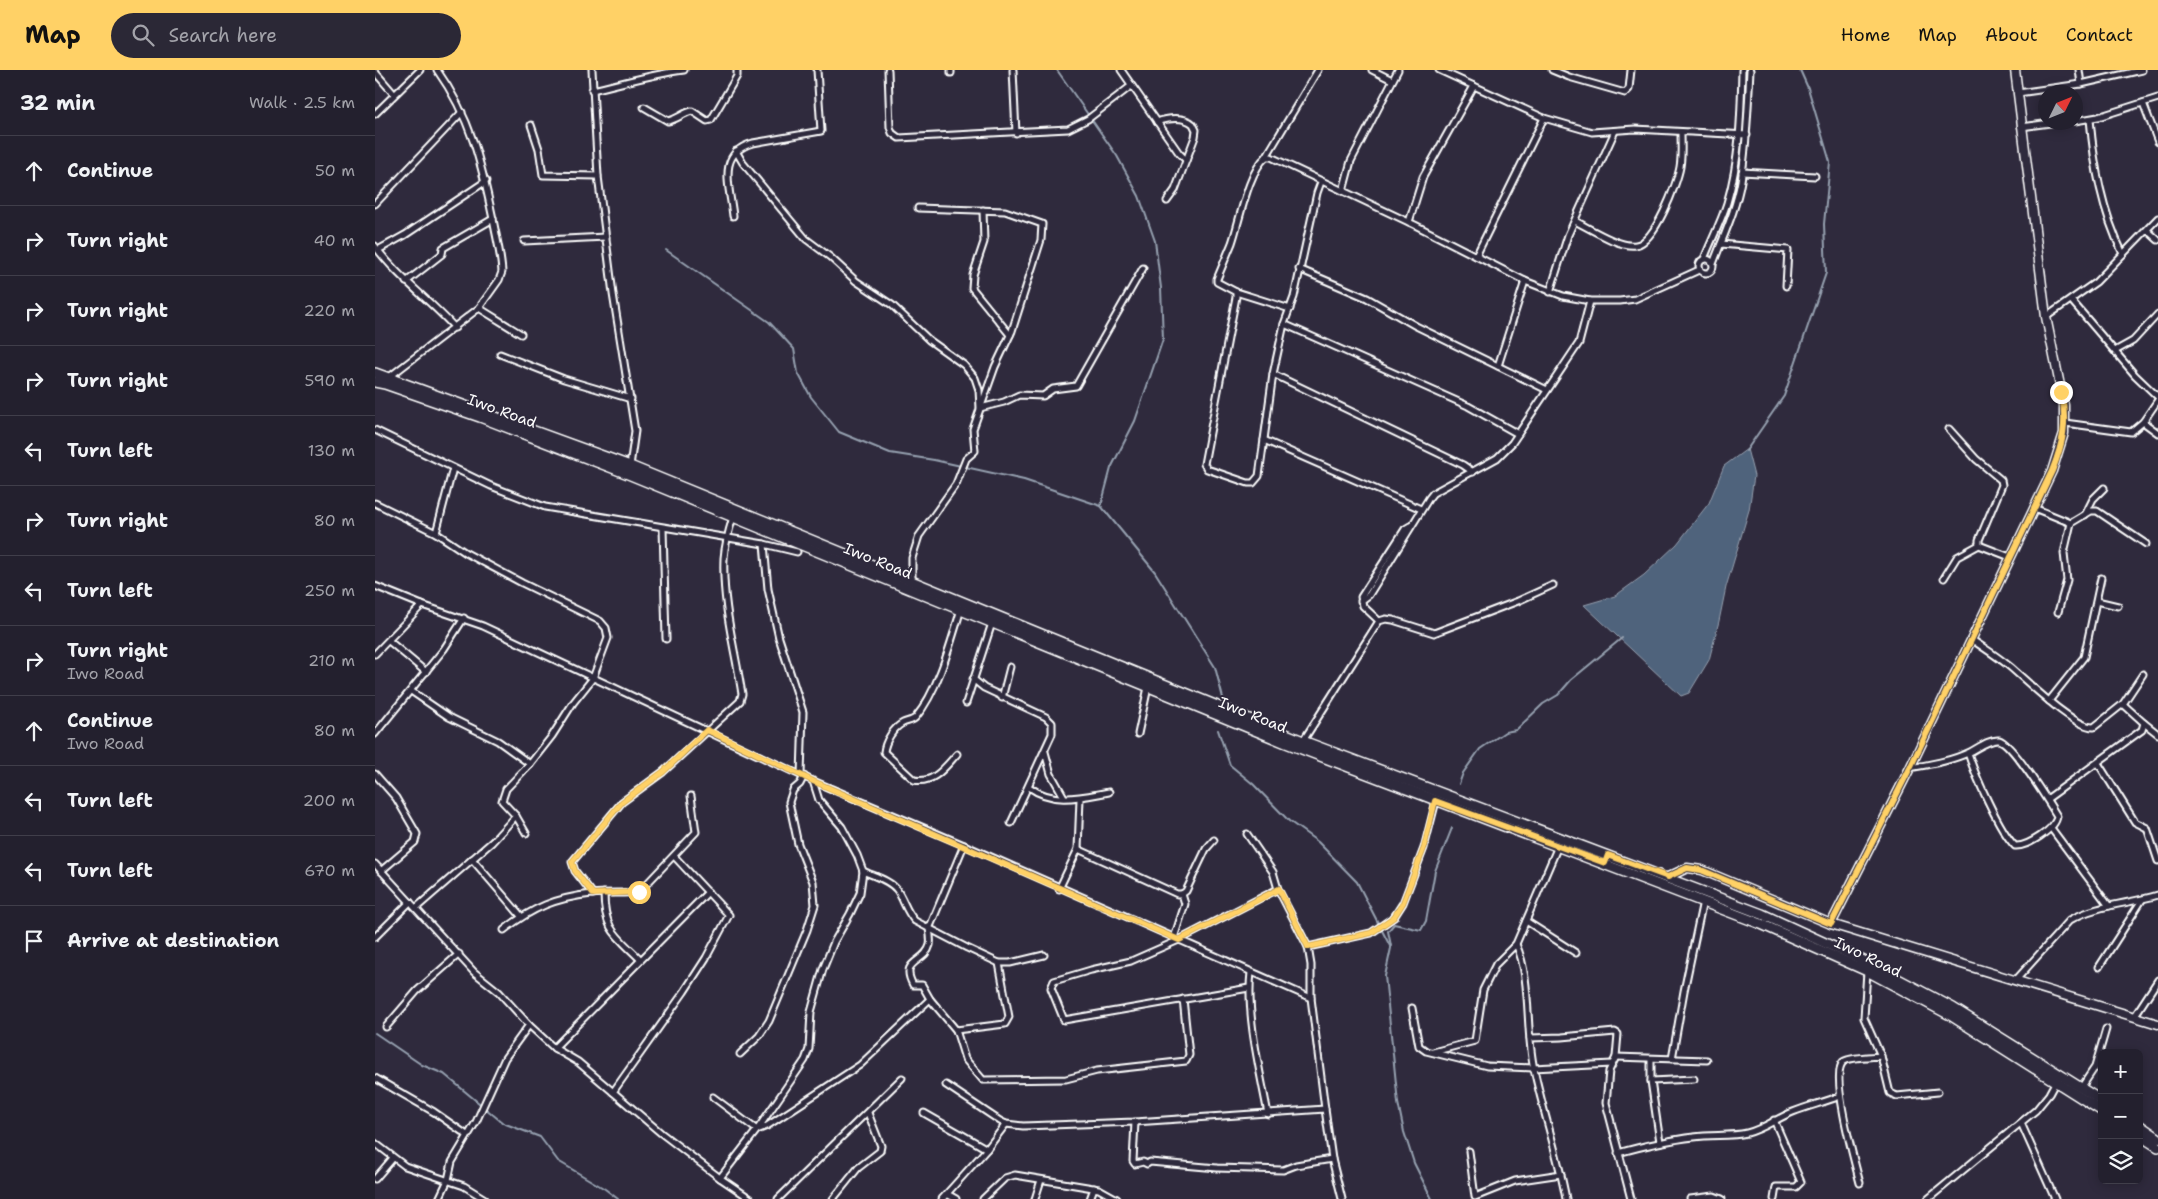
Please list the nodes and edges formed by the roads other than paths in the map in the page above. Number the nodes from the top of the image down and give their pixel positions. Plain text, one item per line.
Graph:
1 (420, 70) edge
2 (437, 70) edge
3 (592, 70) edge
4 (684, 70) edge
5 (737, 70) edge
6 (817, 70) edge
7 (888, 70) edge
8 (1013, 70) edge
9 (1121, 70) edge
10 (1318, 70) edge
11 (1373, 70) edge
12 (1398, 70) edge
13 (1439, 70) edge
14 (1552, 70) edge
15 (1631, 70) edge
16 (1743, 70) edge
17 (1750, 70) edge
18 (2015, 70) edge
19 (2079, 70) edge
20 (2142, 70) edge
21 (375, 72) edge
22 (1392, 80) junction
23 (2081, 84) junction
24 (1131, 86) junction
25 (1474, 86) junction
26 (592, 90) junction
27 (2018, 93) junction
28 (394, 94) junction
29 (2158, 98) edge
30 (2143, 103) junction
31 (645, 107) dead end
32 (462, 112) junction
33 (375, 114) edge
34 (1544, 118) junction
35 (2083, 119) edge
36 (2090, 119) junction
37 (1157, 122) junction
38 (531, 125) dead end
39 (2038, 125) edge
40 (2021, 127) junction
41 (1615, 131) junction
42 (1681, 132) junction
43 (1016, 133) junction
44 (1739, 135) junction
45 (1747, 135) junction
46 (2158, 142) edge
47 (736, 152) junction
48 (1267, 157) junction
49 (1186, 160) junction
50 (1742, 172) junction
51 (598, 176) junction
52 (1815, 176) dead end
53 (486, 181) junction
54 (1321, 182) junction
55 (1343, 191) junction
56 (1167, 201) dead end
57 (375, 204) edge
58 (918, 208) dead end
59 (983, 210) junction
60 (733, 216) dead end
61 (2158, 218) edge
62 (493, 219) junction
63 (1575, 221) junction
64 (1409, 222) junction
65 (2147, 230) junction
66 (606, 237) junction
67 (2158, 240) edge
68 (524, 241) dead end
69 (1721, 244) junction
70 (377, 248) edge
71 (2123, 254) junction
72 (1476, 256) junction
73 (1704, 259) junction
74 (1713, 264) junction
75 (1143, 268) dead end
76 (1299, 269) junction
77 (1699, 270) junction
78 (1525, 281) junction
79 (406, 282) junction
80 (1786, 286) dead end
81 (1236, 292) junction
82 (1550, 292) junction
83 (2071, 300) junction
84 (1590, 301) junction
85 (479, 308) junction
86 (1290, 309) junction
87 (2158, 316) edge
88 (2046, 317) junction
89 (1284, 324) junction
90 (455, 328) junction
91 (521, 334) dead end
92 (1010, 335) junction
93 (2115, 352) junction
94 (500, 354) dead end
95 (1498, 366) junction
96 (375, 373) edge
97 (1273, 374) junction
98 (388, 378) junction
99 (375, 382) edge
100 (1547, 390) junction
101 (631, 399) junction
102 (2158, 399) edge
103 (981, 408) junction
104 (481, 414) junction
105 (2143, 422) junction
106 (2065, 423) junction
107 (1949, 429) dead end
108 (375, 430) edge
109 (2158, 433) edge
110 (1518, 434) junction
111 (1264, 440) junction
112 (630, 466) junction
113 (453, 468) junction
114 (1473, 472) junction
115 (2104, 488) dead end
116 (375, 503) edge
117 (1421, 508) junction
118 (2034, 508) junction
119 (2085, 516) junction
120 (733, 517) junction
121 (2071, 523) junction
122 (663, 528) junction
123 (436, 533) junction
124 (727, 537) junction
125 (764, 544) junction
126 (2146, 544) dead end
127 (1979, 545) junction
128 (797, 552) dead end
129 (2010, 557) junction
130 (1943, 578) dead end
131 (2101, 578) dead end
132 (912, 581) junction
133 (1553, 585) dead end
134 (375, 586) edge
135 (2097, 601) junction
136 (422, 605) junction
137 (2118, 606) dead end
138 (961, 609) junction
139 (2058, 612) dead end
140 (464, 618) junction
141 (1379, 621) junction
142 (992, 623) junction
143 (1035, 636) junction
144 (667, 639) dead end
145 (1970, 639) junction
146 (389, 641) junction
147 (375, 654) edge
148 (1010, 667) dead end
149 (426, 672) junction
150 (2143, 674) dead end
151 (593, 678) junction
152 (973, 679) junction
153 (1148, 687) junction
154 (411, 691) junction
155 (1001, 698) junction
156 (2049, 702) junction
157 (966, 703) dead end
158 (2123, 704) junction
159 (2144, 723) junction
160 (707, 730) junction
161 (375, 734) edge
162 (1138, 734) dead end
163 (2158, 734) edge
164 (1303, 741) junction
165 (1045, 751) junction
166 (1968, 753) junction
167 (957, 754) dead end
168 (2098, 763) junction
169 (530, 764) junction
170 (1910, 768) junction
171 (375, 774) edge
172 (802, 775) junction
173 (813, 781) junction
174 (1029, 786) junction
175 (1109, 792) dead end
176 (691, 796) dead end
177 (1064, 797) junction
178 (1080, 799) junction
179 (2047, 799) junction
180 (1435, 801) junction
181 (516, 816) junction
182 (1011, 823) dead end
183 (2051, 828) junction
184 (526, 833) dead end
185 (1247, 834) dead end
186 (1213, 840) dead end
187 (963, 845) junction
188 (1559, 846) junction
189 (1078, 849) junction
190 (674, 856) junction
191 (472, 859) junction
192 (1607, 859) junction
193 (2158, 861) edge
194 (375, 864) edge
195 (381, 871) junction
196 (863, 871) junction
197 (1668, 877) junction
198 (1059, 888) junction
199 (1279, 889) junction
200 (708, 892) junction
201 (604, 893) junction
202 (593, 894) junction
203 (1182, 894) junction
204 (2158, 895) edge
205 (2142, 900) junction
206 (1703, 901) junction
207 (410, 902) junction
208 (2109, 906) junction
209 (416, 908) junction
210 (521, 916) junction
211 (1526, 921) junction
212 (1831, 924) junction
213 (929, 929) junction
214 (504, 930) dead end
215 (375, 937) edge
216 (1176, 939) junction
217 (1516, 944) junction
218 (1308, 947) junction
219 (1576, 953) dead end
220 (459, 954) junction
221 (1044, 955) dead end
222 (640, 959) junction
223 (999, 963) junction
224 (2099, 967) dead end
225 (1867, 971) junction
226 (1251, 972) junction
227 (2158, 980) edge
228 (2015, 981) junction
229 (1249, 988) junction
230 (1311, 998) junction
231 (930, 999) junction
232 (1183, 999) junction
233 (1412, 1008) dead end
234 (2134, 1017) junction
235 (2158, 1024) edge
236 (529, 1025) junction
237 (385, 1027) dead end
238 (2106, 1029) dead end
239 (956, 1030) junction
240 (1530, 1038) junction
241 (1453, 1047) junction
242 (554, 1048) junction
243 (1433, 1052) junction
244 (740, 1054) dead end
245 (1881, 1056) junction
246 (1616, 1057) junction
247 (1455, 1059) junction
248 (1651, 1059) junction
249 (1672, 1059) junction
250 (1707, 1060) dead end
251 (1612, 1064) junction
252 (1533, 1068) junction
253 (375, 1078) edge
254 (902, 1078) dead end
255 (1694, 1079) dead end
256 (1651, 1081) junction
257 (2056, 1081) junction
258 (946, 1086) dead end
259 (2081, 1088) junction
260 (613, 1092) junction
261 (1938, 1092) dead end
262 (1840, 1096) junction
263 (713, 1097) dead end
264 (2098, 1099) edge
265 (2098, 1108) edge
266 (1325, 1109) junction
267 (868, 1113) junction
268 (924, 1113) dead end
269 (1268, 1114) junction
270 (1774, 1120) junction
271 (1135, 1122) junction
272 (2021, 1123) junction
273 (1006, 1124) junction
274 (757, 1130) junction
275 (2143, 1131) edge
276 (2143, 1133) edge
277 (467, 1135) junction
278 (2158, 1138) edge
279 (1660, 1142) junction
280 (375, 1143) edge
281 (2158, 1148) edge
282 (987, 1149) junction
283 (1469, 1151) dead end
284 (1618, 1153) junction
285 (393, 1158) junction
286 (1332, 1159) junction
287 (1561, 1174) junction
288 (720, 1178) junction
289 (375, 1179) edge
290 (448, 1180) junction
291 (1041, 1180) junction
292 (1860, 1183) dead end
293 (1094, 1188) junction
294 (947, 1194) junction
295 (1475, 1198) edge
296 (439, 1199) edge
297 (485, 1199) edge
298 (751, 1199) edge
299 (778, 1199) edge
300 (833, 1199) edge
301 (942, 1199) edge
302 (956, 1199) edge
303 (983, 1199) edge
304 (1035, 1199) edge
305 (1091, 1199) edge
306 (1117, 1199) edge
307 (1342, 1199) edge
308 (1566, 1199) edge
309 (1631, 1199) edge
310 (1690, 1199) edge
311 (1722, 1199) edge
312 (1774, 1199) edge
313 (1928, 1199) edge
314 (2055, 1199) edge

1 - 28 street
2 - 32 street
3 - 26 street
4 - 26 street
5 - 31 street
6 - 47 street
7 - 43 street
8 - 43 street
9 - 24 street
10 - 48 street
11 - 22 street
12 - 22 street
13 - 25 street
14 - 15 street
16 - 44 street
17 - 45 street
18 - 27 street
19 - 23 street
20 - 23 street
21 - 28 street
22 - 55 street
23 - 27 street
24 - 37 street
24 - 43 street
25 - 34 street
25 - 64 street
26 - 51 street
27 - 40 street
28 - 33 street
29 - 30 street
30 - 36 street
30 - 46 street
32 - 53 street
32 - 57 street
34 - 41 street
34 - 72 street
35 - 36 street
36 - 71 street
37 - 49 street
37 - 49 street
38 - 51 street
39 - 40 street
40 - 88 street
41 - 42 street
41 - 63 street
42 - 44 street
42 - 63 street
44 - 45 street
44 - 73 street
45 - 50 street
47 - 60 street
47 - 103 street
48 - 54 street
48 - 81 street
49 - 56 street
50 - 52 street
50 - 69 street
51 - 66 street
53 - 62 street
53 - 70 street
54 - 55 street
54 - 76 street
55 - 64 street
58 - 59 street
59 - 92 street
59 - 92 street
61 - 65 street
62 - 79 street
62 - 85 street
63 - 82 street
64 - 72 street
65 - 67 street
65 - 71 street
66 - 68 street
66 - 101 street
69 - 74 street
69 - 80 street
70 - 79 street
71 - 83 street
72 - 78 street
73 - 74 street
73 - 77 street
74 - 77 street
75 - 103 street
76 - 86 street
76 - 95 street
77 - 84 street
78 - 82 street
78 - 95 street
79 - 90 street
81 - 86 street
81 - 111 street
82 - 84 street
83 - 88 street
83 - 93 street
84 - 100 street
85 - 90 street
85 - 91 street
86 - 89 street
87 - 93 street
88 - 106 street
89 - 97 street
89 - 110 street
90 - 98 street
92 - 103 street
93 - 102 street
94 - 101 street
95 - 100 street
96 - 98 main road, Iwo Road
97 - 111 street
97 - 114 street
98 - 104 main road, Iwo Road
99 - 104 main road, Iwo Road
100 - 110 street
101 - 112 street
102 - 105 street
103 - 132 street
104 - 112 main road, Iwo Road
104 - 120 main road, Iwo Road
105 - 106 street
105 - 109 street
106 - 118 street
107 - 127 street
108 - 113 street
110 - 114 street
111 - 117 street
112 - 132 main road, Iwo Road
113 - 122 street
113 - 123 street
114 - 117 street
115 - 119 street
116 - 123 street
117 - 141 street
118 - 121 street
118 - 129 street
119 - 121 street
119 - 126 street
120 - 124 street
120 - 138 main road, Iwo Road
121 - 139 street
122 - 124 street
122 - 144 street
123 - 151 street
124 - 125 street
124 - 160 street
125 - 128 street
125 - 172 street
127 - 129 street
127 - 130 street
129 - 145 street
131 - 135 street
132 - 143 main road, Iwo Road
133 - 141 street
134 - 136 street
135 - 137 street
135 - 156 street
136 - 140 street
136 - 146 street
138 - 142 main road, Iwo Road
138 - 167 street
140 - 149 street
140 - 151 street
141 - 164 street
142 - 143 main road, Iwo Road
142 - 152 street
143 - 153 main road, Iwo Road
143 - 164 main road, Iwo Road
145 - 156 street
145 - 170 street
146 - 147 street
146 - 149 street
148 - 155 street
149 - 154 street
150 - 158 street
151 - 160 street
151 - 169 street
152 - 155 street
152 - 157 street
153 - 162 street
153 - 180 main road, Iwo Road
154 - 161 street
154 - 169 street
155 - 165 street
156 - 158 street
158 - 159 street
159 - 163 street
159 - 168 street
160 - 172 street
160 - 202 street
164 - 192 main road, Iwo Road
165 - 174 street
165 - 177 street
166 - 170 street
166 - 179 street
166 - 183 street
168 - 179 street
168 - 193 street
169 - 181 street
170 - 212 street
171 - 195 street
172 - 173 street
172 - 244 street
173 - 187 street
173 - 196 street
174 - 177 street
174 - 182 street
175 - 178 street
176 - 190 street
177 - 178 street
178 - 189 street
179 - 183 street
180 - 188 main road, Iwo Road
180 - 218 street
181 - 184 street
181 - 191 street
183 - 208 street
185 - 199 street
186 - 203 street
187 - 198 street
187 - 213 street
188 - 192 main road, Iwo Road
188 - 211 street
189 - 198 street
189 - 203 street
190 - 200 street
190 - 201 street
191 - 209 street
191 - 210 street
192 - 197 main road, Iwo Road
192 - 206 main road, Iwo Road
194 - 195 street
195 - 207 street
196 - 213 street
196 - 274 street
197 - 212 street
197 - 259 main road, Iwo Road
198 - 216 street
199 - 216 street
199 - 218 street
200 - 222 street
200 - 260 street
201 - 202 street
201 - 222 street
202 - 210 street
203 - 216 street
204 - 205 street
205 - 208 street
205 - 224 street
206 - 225 main road, Iwo Road
206 - 249 street
207 - 209 street
207 - 215 street
208 - 228 street
209 - 220 street
210 - 214 street
211 - 217 street
211 - 219 street
212 - 228 street
213 - 223 street
213 - 231 street
216 - 226 street
216 - 232 street
217 - 240 street
217 - 241 street
218 - 230 street
220 - 236 street
220 - 237 street
221 - 223 street
222 - 242 street
223 - 239 street
225 - 245 street
225 - 257 main road, Iwo Road
226 - 229 street
226 - 230 street
227 - 234 street
228 - 234 street
229 - 232 street
229 - 269 street
230 - 266 street
231 - 239 street
231 - 274 street
232 - 239 street
233 - 243 street
234 - 235 street
236 - 242 street
236 - 277 street
238 - 259 street
240 - 246 street
240 - 252 street
241 - 243 street
241 - 247 street
242 - 260 street
243 - 247 street
245 - 261 street
245 - 262 street
246 - 248 street
246 - 251 street
247 - 252 street
248 - 249 street
248 - 256 street
249 - 250 street
251 - 252 street
251 - 284 street
252 - 287 street
253 - 277 street
254 - 267 street
255 - 256 street
256 - 279 street
257 - 265 main road, Iwo Road
257 - 272 street
258 - 273 street
259 - 264 main road, Iwo Road
260 - 288 street
262 - 270 street
262 - 292 street
263 - 274 street
266 - 269 street
266 - 286 street
267 - 299 street
267 - 300 street
268 - 282 street
269 - 271 street
270 - 279 street
270 - 312 street
271 - 273 street
271 - 286 street
272 - 313 street
272 - 314 street
273 - 282 street
274 - 288 street
275 - 278 main road
276 - 281 main road
277 - 290 street
279 - 284 street
280 - 285 street
282 - 294 street
283 - 295 street
284 - 309 street
285 - 289 street
285 - 290 street
286 - 307 street
287 - 295 street
287 - 308 street
288 - 298 street
290 - 296 street
290 - 297 street
291 - 293 street
291 - 303 street
291 - 304 street
293 - 305 street
293 - 306 street
294 - 301 street
294 - 302 street
310 - 311 street

